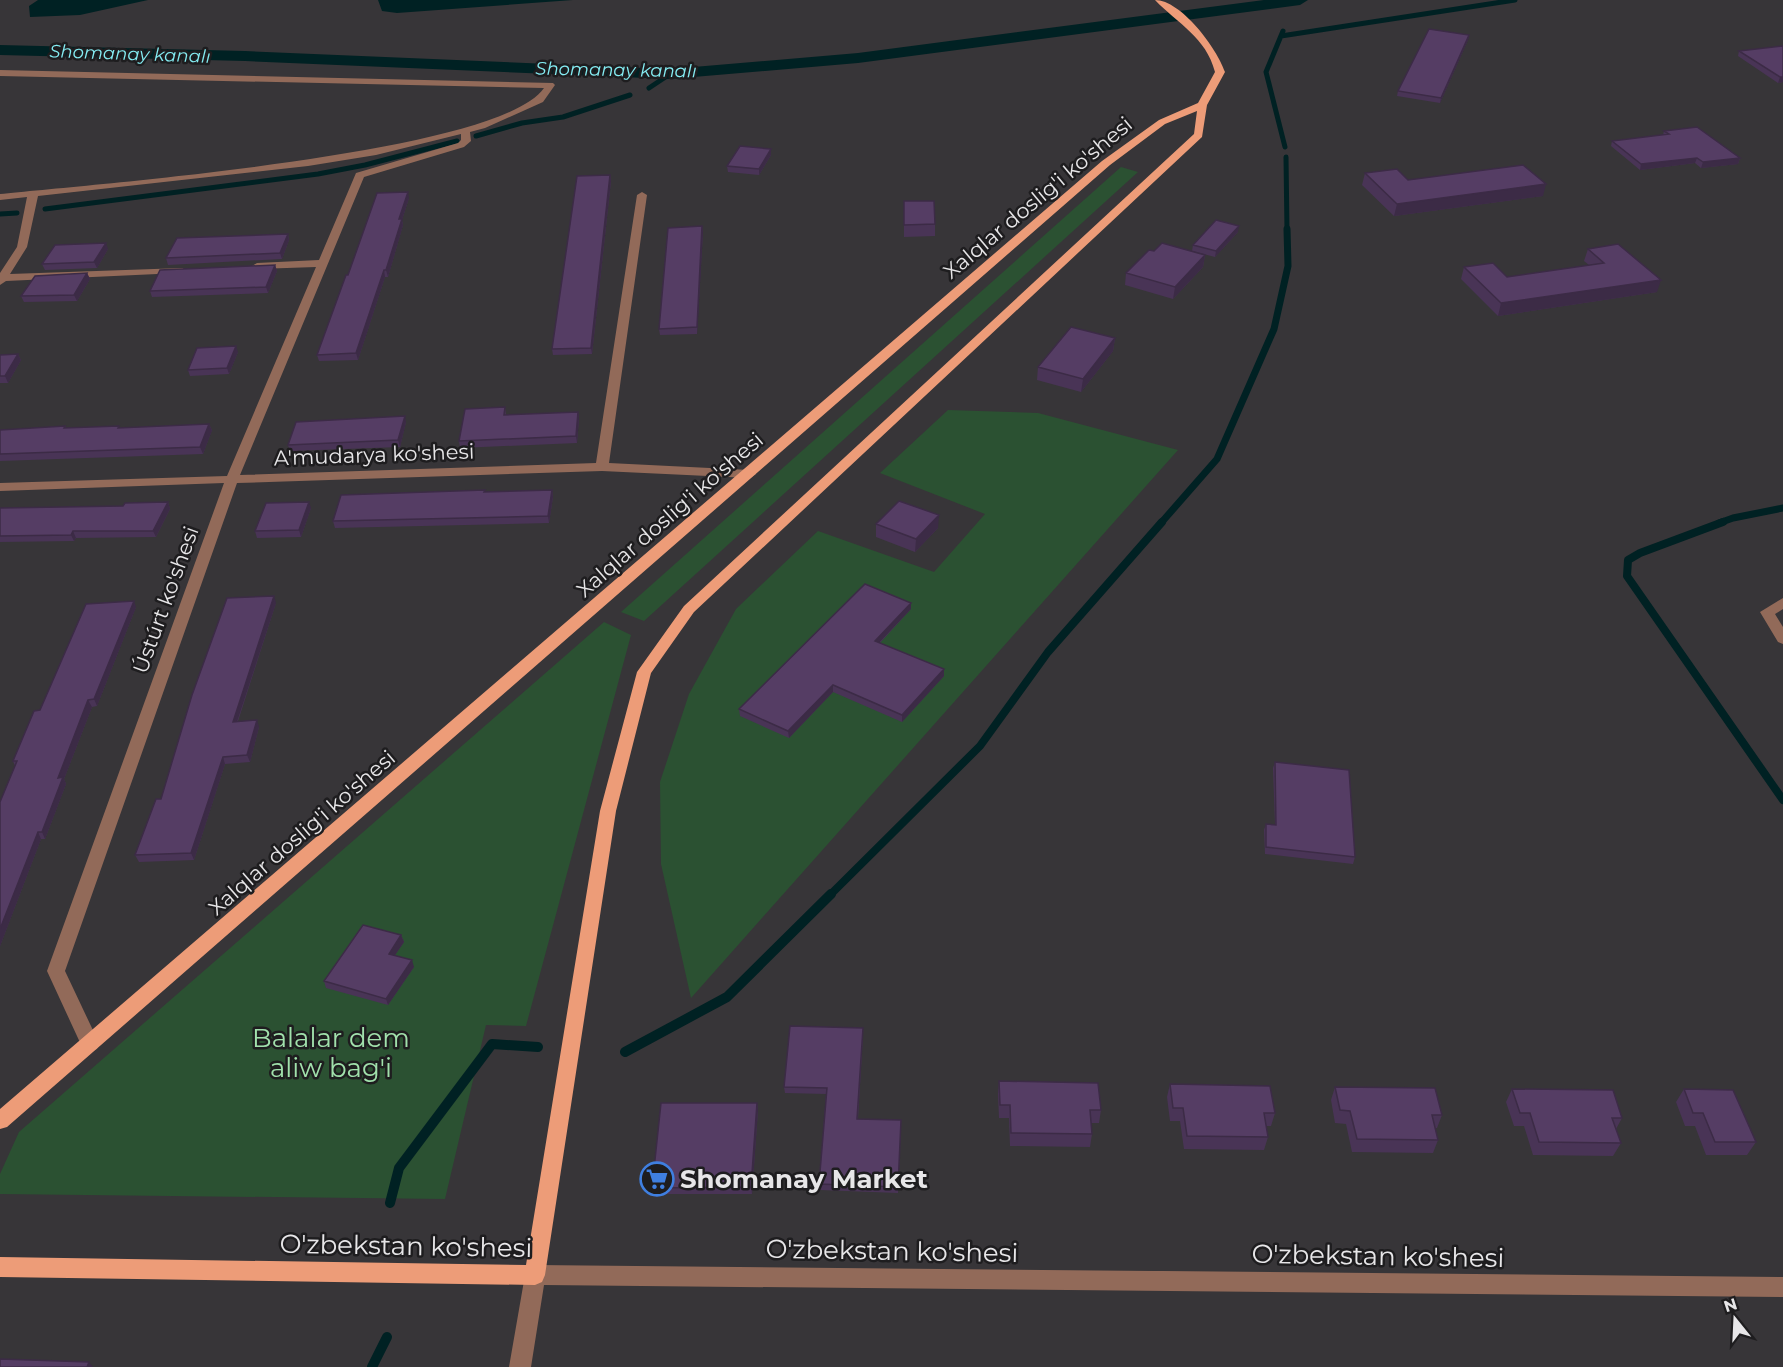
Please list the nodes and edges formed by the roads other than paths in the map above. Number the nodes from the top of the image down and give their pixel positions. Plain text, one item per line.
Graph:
1 (1159, 0) edge
2 (0, 74) edge
3 (1202, 105) junction
4 (465, 130) junction
5 (33, 193) junction
6 (642, 195) dead end
7 (0, 197) edge
8 (322, 263) junction
9 (251, 267) edge
10 (192, 269) edge
11 (1, 280) edge
12 (602, 467) junction
13 (750, 474) junction
14 (232, 479) junction
15 (0, 487) edge
16 (1783, 603) edge
17 (1783, 639) edge
18 (90, 1043) junction
19 (0, 1121) edge
20 (0, 1267) edge
21 (535, 1275) junction
22 (1783, 1287) edge
23 (520, 1367) edge

1 - 3 main road
2 - 4 street
3 - 13 main road, Xalqlar doslig'i ko'shesi
3 - 21 main road
4 - 5 street
4 - 8 street, Ústúrt ko'shesi
5 - 7 street
5 - 11 street
6 - 12 street
8 - 9 street
8 - 14 street, Ústúrt ko'shesi
10 - 11 street
12 - 13 street, A'mudarya ko'shesi
12 - 14 street, A'mudarya ko'shesi
13 - 18 main road, Xalqlar doslig'i ko'shesi
14 - 15 street, A'mudarya ko'shesi
14 - 18 street, Ústúrt ko'shesi
16 - 17 street
18 - 19 main road, Xalqlar doslig'i ko'shesi
20 - 21 main road, O'zbekstan ko'shesi
21 - 22 street, O'zbekstan ko'shesi
21 - 23 street

